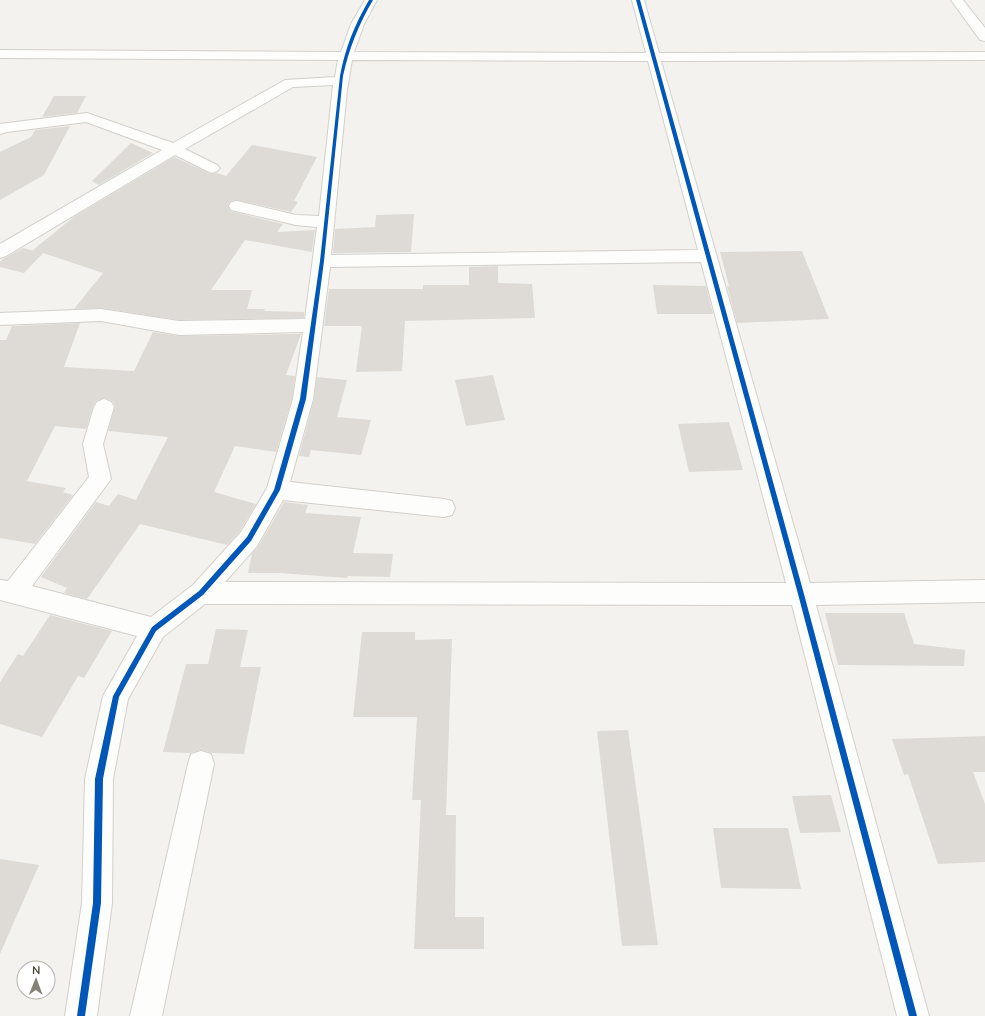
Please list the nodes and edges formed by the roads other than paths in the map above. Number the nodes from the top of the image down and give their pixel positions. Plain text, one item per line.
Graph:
1 (371, 0) edge
2 (638, 0) edge
3 (957, 0) edge
4 (985, 37) edge
5 (0, 54) edge
6 (345, 56) junction
7 (985, 56) edge
8 (653, 57) junction
9 (340, 81) junction
10 (0, 130) edge
11 (174, 149) junction
12 (212, 168) dead end
13 (237, 206) dead end
14 (326, 222) junction
15 (0, 252) edge
16 (708, 256) junction
17 (322, 261) junction
18 (0, 319) edge
19 (314, 325) junction
20 (104, 407) dead end
21 (277, 490) junction
22 (444, 508) dead end
23 (7, 591) edge
24 (985, 591) edge
25 (201, 593) junction
26 (801, 594) junction
27 (154, 629) junction
28 (201, 764) dead end
29 (81, 1016) edge
30 (146, 1016) edge
31 (913, 1016) edge

1 - 6 street
2 - 8 street
3 - 4 street
5 - 6 street
6 - 8 street
6 - 9 street
7 - 8 street
8 - 16 street
9 - 11 street
9 - 14 street
10 - 11 street
11 - 12 street
11 - 15 street
13 - 14 street
14 - 17 street
16 - 17 street
16 - 26 street
17 - 19 street
18 - 19 street
19 - 21 street
20 - 23 street
21 - 22 street
21 - 25 street
23 - 27 street
24 - 26 street
25 - 26 street
25 - 27 street
26 - 31 street
27 - 29 street
28 - 30 street

